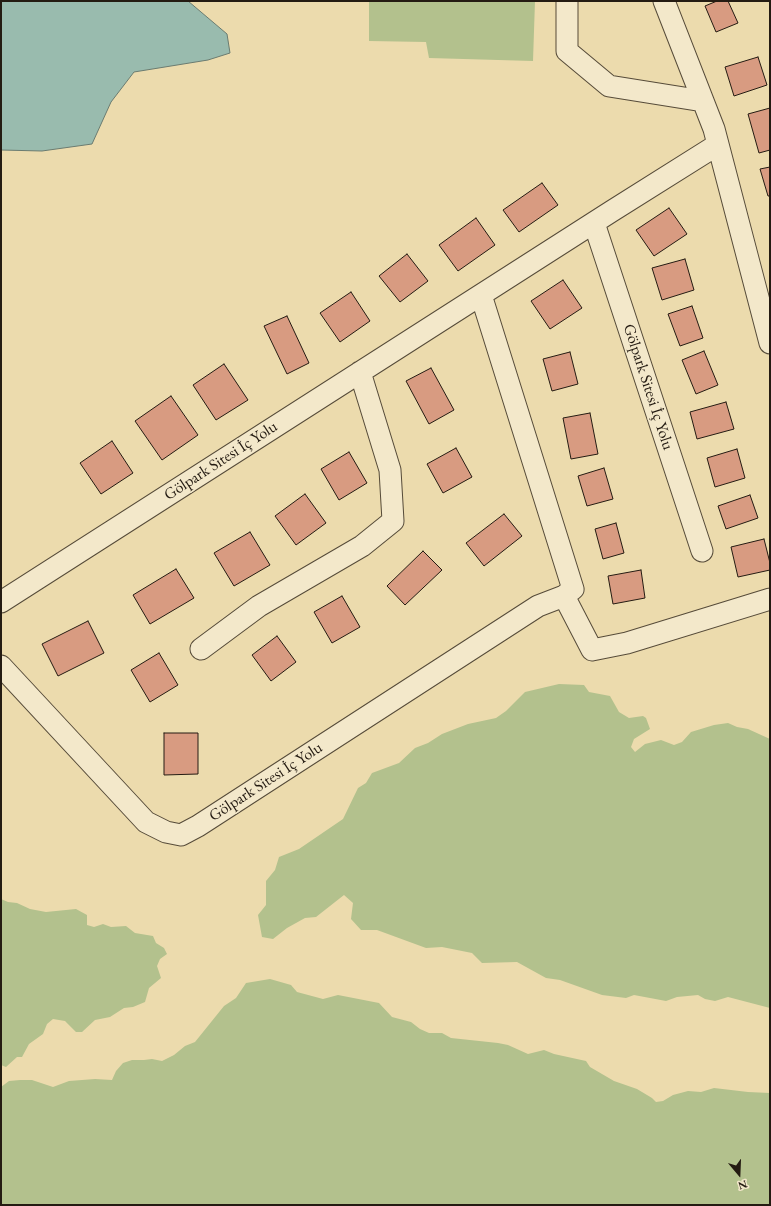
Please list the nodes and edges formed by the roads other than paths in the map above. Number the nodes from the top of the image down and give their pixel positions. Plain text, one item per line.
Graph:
1 (567, 1) edge
2 (664, 1) edge
3 (703, 101) junction
4 (717, 145) junction
5 (594, 222) junction
6 (481, 295) junction
7 (770, 343) edge
8 (360, 372) junction
9 (702, 551) dead end
10 (564, 596) junction
11 (770, 599) edge
12 (1, 602) edge
13 (201, 649) dead end
14 (1, 666) edge

1 - 3 street
2 - 3 street
3 - 4 street
4 - 5 street, Gölpark Sitesi İç Yolu
4 - 7 street
5 - 6 street, Gölpark Sitesi İç Yolu
5 - 9 street, Gölpark Sitesi İç Yolu
6 - 8 street, Gölpark Sitesi İç Yolu
6 - 10 street
8 - 12 street, Gölpark Sitesi İç Yolu
8 - 13 street
10 - 11 street
10 - 14 street, Gölpark Sitesi İç Yolu

